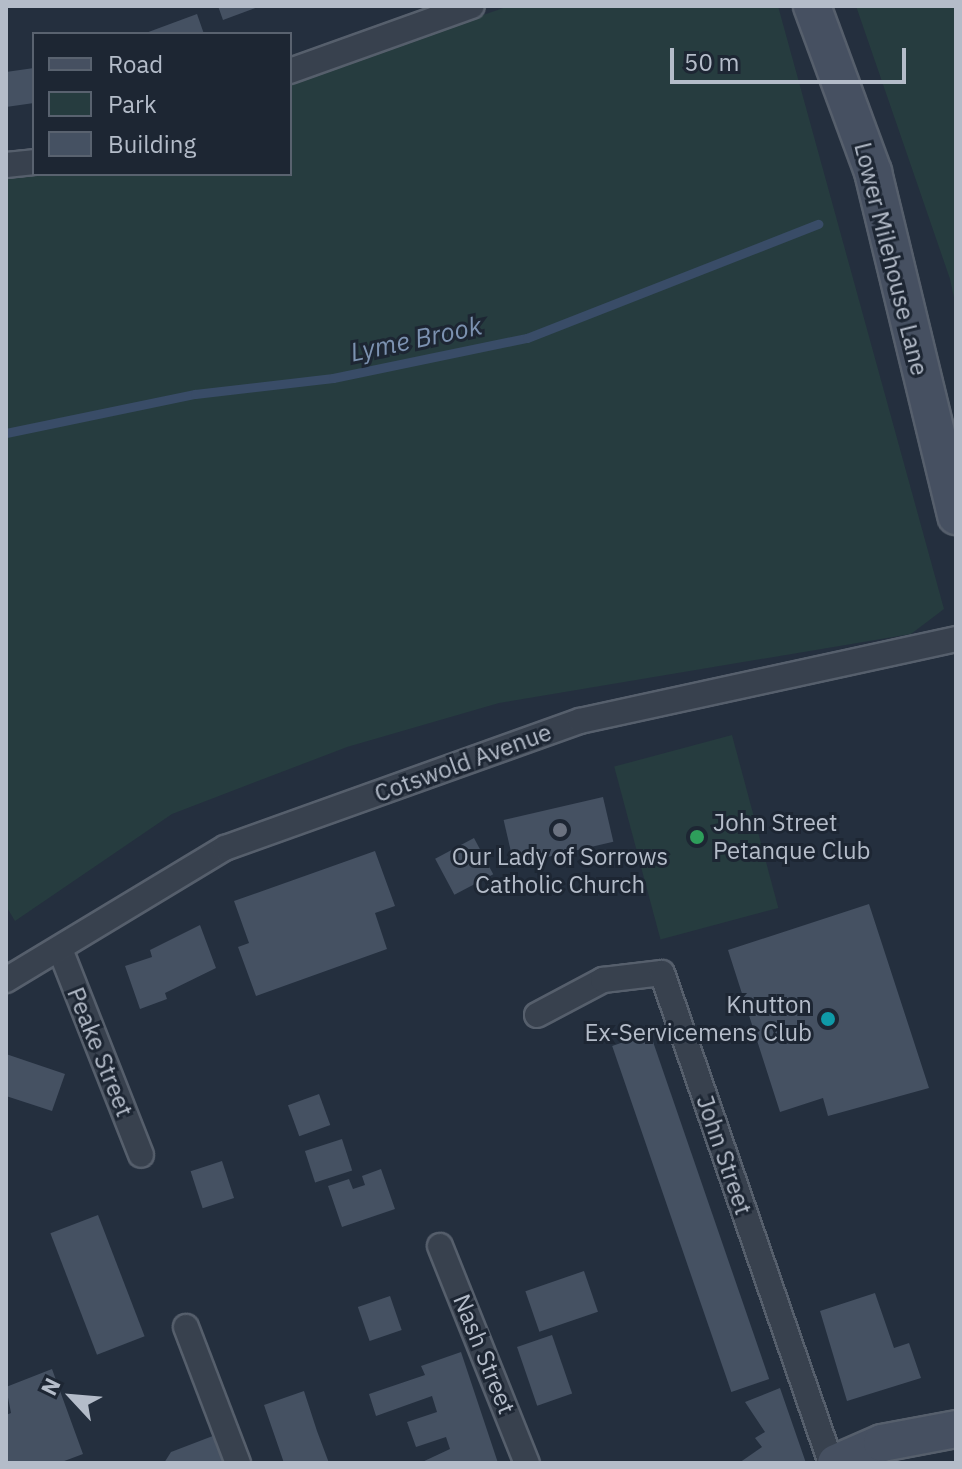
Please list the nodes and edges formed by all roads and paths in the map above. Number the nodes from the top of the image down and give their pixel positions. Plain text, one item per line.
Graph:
1 (472, 6) edge
2 (812, 6) edge
3 (292, 70) edge
4 (32, 162) edge
5 (6, 165) edge
6 (956, 516) edge
7 (956, 639) edge
8 (60, 949) junction
9 (6, 980) edge
10 (537, 1015) dead end
11 (141, 1155) dead end
12 (440, 1246) dead end
13 (186, 1327) dead end
14 (956, 1429) edge
15 (238, 1463) edge
16 (527, 1463) edge
17 (833, 1463) edge

1 - 3 street
2 - 6 main road, Lower Milehouse Lane
4 - 5 street
7 - 8 street, Cotswold Avenue
8 - 9 street, Cotswold Avenue
8 - 11 street, Peake Street
10 - 17 street, John Street
12 - 16 street, Nash Street
13 - 15 street
14 - 17 main road

